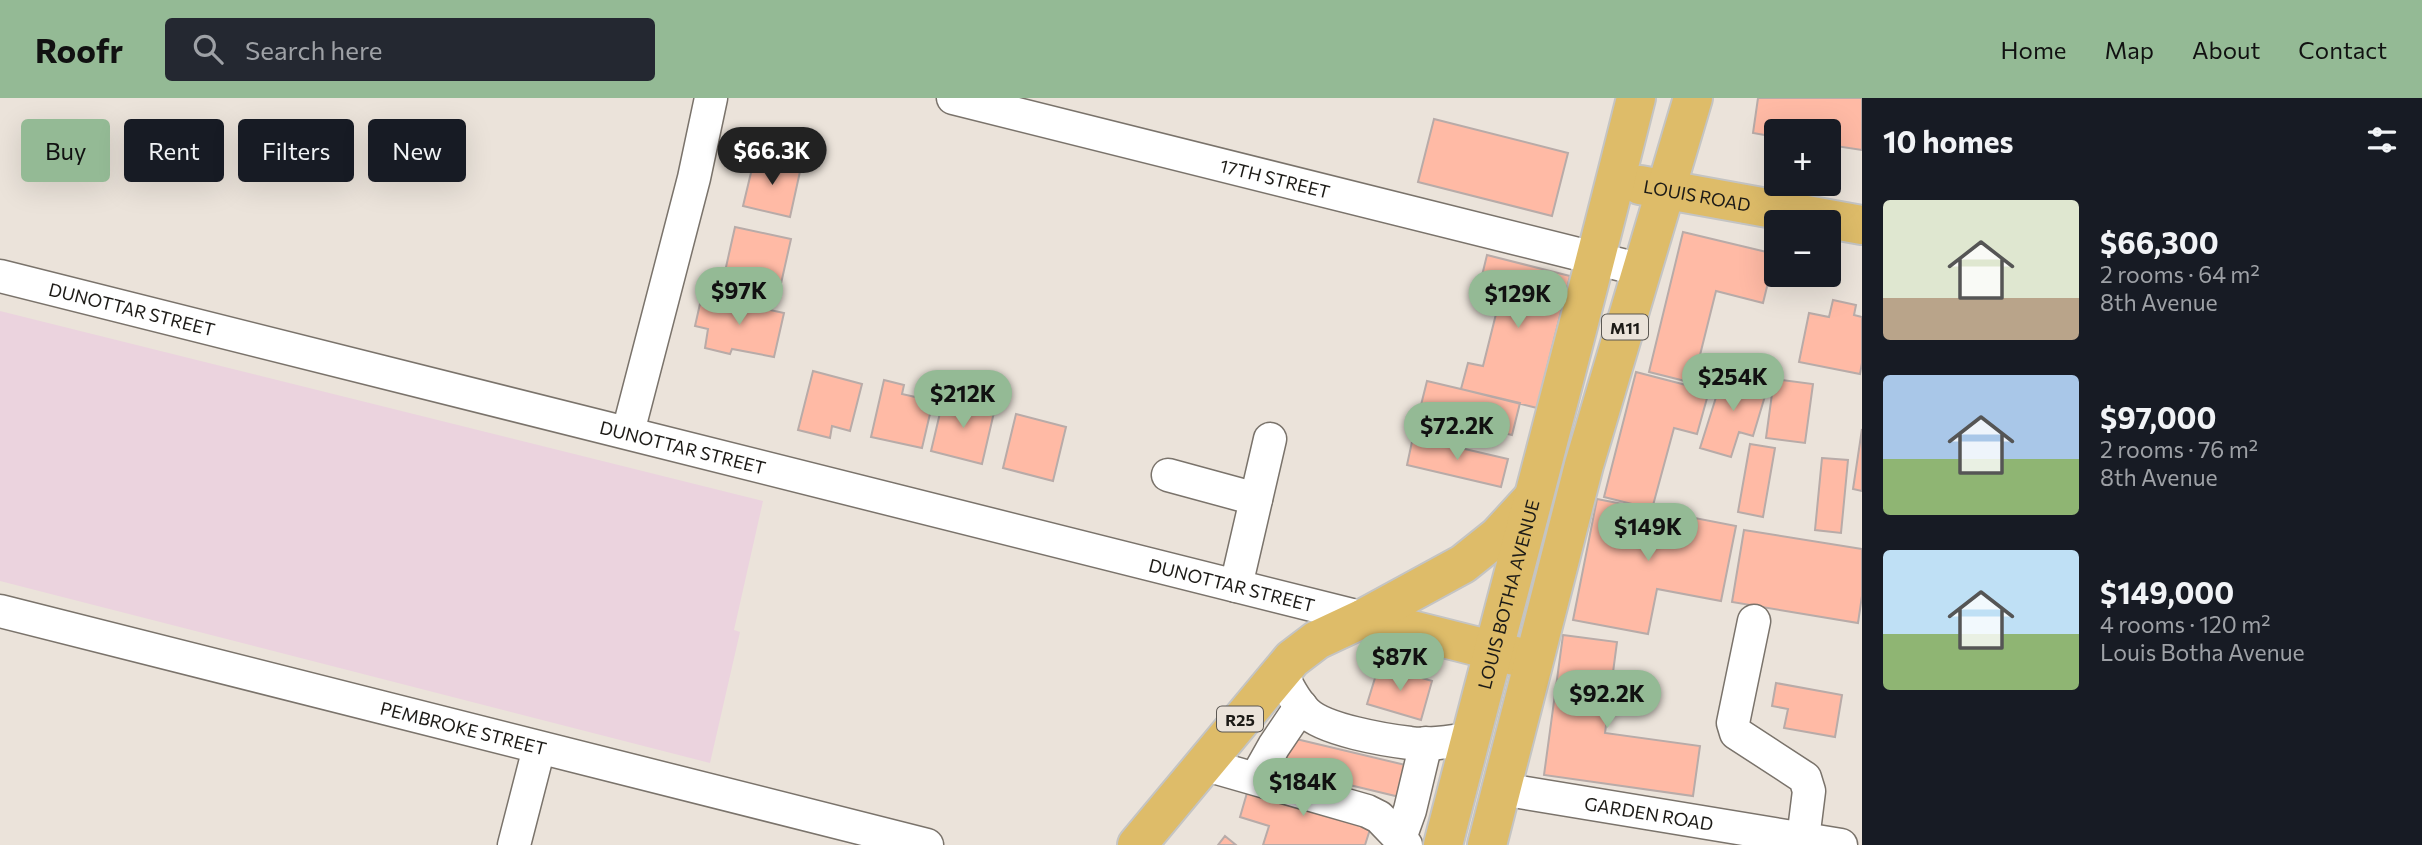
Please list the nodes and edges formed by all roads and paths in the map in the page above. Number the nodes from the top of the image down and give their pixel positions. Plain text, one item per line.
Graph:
1 (711, 98) edge
2 (953, 98) edge
3 (1636, 98) edge
4 (1693, 98) edge
5 (1615, 181) junction
6 (1666, 189) junction
7 (1862, 225) edge
8 (1597, 257) junction
9 (1642, 270) junction
10 (0, 276) edge
11 (628, 432) junction
12 (1270, 439) dead end
13 (1168, 475) dead end
14 (1256, 499) junction
15 (1531, 500) junction
16 (1236, 586) junction
17 (0, 611) edge
18 (1364, 618) junction
19 (1754, 621) dead end
20 (1492, 650) junction
21 (1534, 661) junction
22 (1280, 670) junction
23 (1301, 706) junction
24 (1470, 739) junction
25 (1426, 743) junction
26 (539, 748) junction
27 (1203, 764) junction
28 (1256, 778) junction
29 (1501, 789) junction
30 (1803, 839) junction
31 (1403, 841) edge
32 (514, 845) edge
33 (927, 845) edge
34 (1137, 845) edge
35 (1443, 845) edge
36 (1487, 845) edge
37 (1841, 845) edge

1 - 11 street
2 - 8 street, 17TH STREET
3 - 5 main road, LOUIS BOTHA AVENUE / M11
4 - 6 main road, M11
5 - 6 main road, LOUIS ROAD
5 - 8 main road, LOUIS BOTHA AVENUE / M11
6 - 7 main road, LOUIS ROAD
6 - 9 main road, M11
8 - 9 street, 17TH STREET
8 - 15 main road, LOUIS BOTHA AVENUE / M11
9 - 21 main road, M11
10 - 11 street, DUNOTTAR STREET
11 - 16 street, DUNOTTAR STREET
12 - 14 street
13 - 14 street
14 - 16 street
15 - 18 main road
15 - 20 main road, LOUIS BOTHA AVENUE / M11
16 - 18 street, DUNOTTAR STREET
17 - 26 street, PEMBROKE STREET
18 - 20 main road
18 - 22 main road, R25
19 - 30 street
20 - 21 main road
20 - 24 main road, LOUIS BOTHA AVENUE / M11
21 - 29 main road, M11
22 - 23 street
22 - 27 main road, R25
23 - 25 street
23 - 28 street
24 - 25 street
24 - 35 main road, LOUIS BOTHA AVENUE / M11
25 - 31 street
26 - 32 street
26 - 33 street, PEMBROKE STREET
27 - 28 street
27 - 34 main road, R25
28 - 31 street
29 - 30 street, GARDEN ROAD
29 - 36 main road, M11
30 - 37 street, GARDEN ROAD

